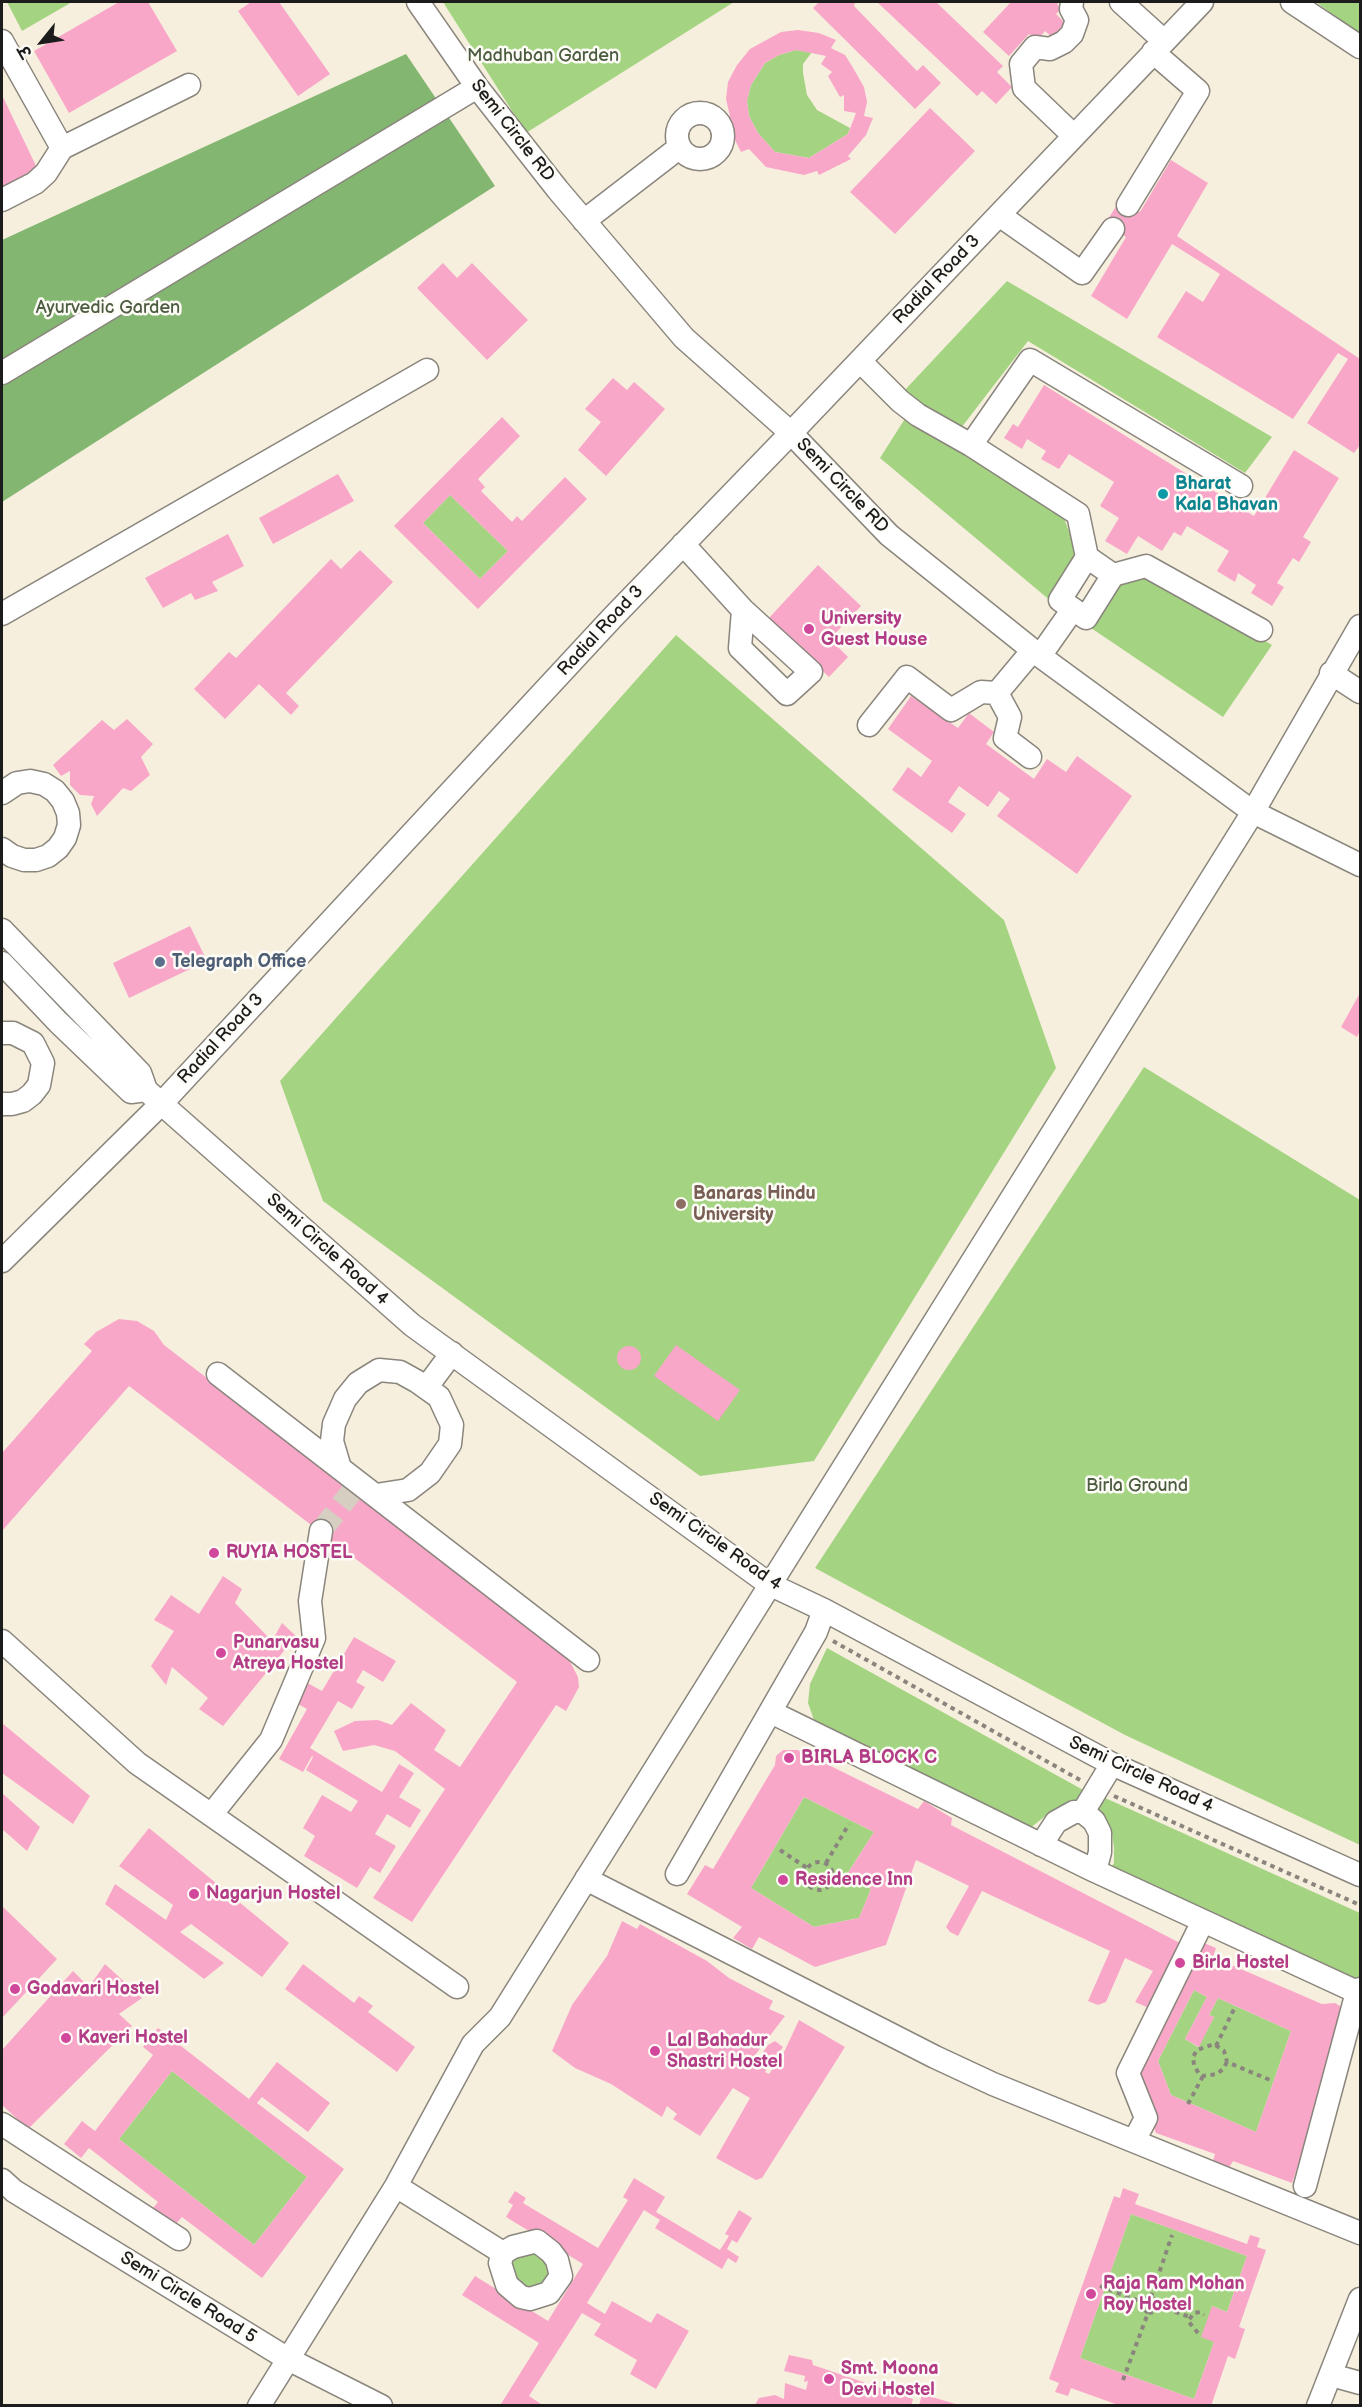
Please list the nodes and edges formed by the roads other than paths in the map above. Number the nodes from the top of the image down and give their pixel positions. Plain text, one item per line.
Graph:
1 (418, 2) edge
2 (1072, 2) edge
3 (1121, 2) edge
4 (1202, 2) edge
5 (1292, 2) edge
6 (2, 41) edge
7 (1159, 47) junction
8 (1360, 47) edge
9 (189, 86) dead end
10 (477, 87) junction
11 (1074, 136) junction
12 (680, 147) dead end
13 (62, 148) junction
14 (2, 200) edge
15 (1128, 205) dead end
16 (999, 215) junction
17 (584, 221) junction
18 (1113, 229) dead end
19 (860, 361) junction
20 (427, 370) dead end
21 (2, 374) edge
22 (791, 433) junction
23 (971, 445) junction
24 (1241, 486) dead end
25 (683, 544) junction
26 (1087, 557) junction
27 (1113, 575) junction
28 (1073, 609) junction
29 (743, 610) dead end
30 (2, 614) edge
31 (1360, 626) edge
32 (1261, 630) dead end
33 (1036, 653) junction
34 (1331, 674) junction
35 (1360, 692) edge
36 (997, 693) junction
37 (869, 725) dead end
38 (1030, 757) dead end
39 (2, 793) edge
40 (1253, 812) junction
41 (2, 849) edge
42 (1360, 866) edge
43 (2, 930) edge
44 (2, 963) edge
45 (65, 1014) junction
46 (2, 1033) edge
47 (33, 1043) junction
48 (154, 1096) junction
49 (2, 1104) edge
50 (2, 1261) edge
51 (452, 1353) junction
52 (218, 1374) dead end
53 (426, 1388) junction
54 (340, 1468) junction
55 (363, 1489) junction
56 (321, 1531) tunnel mouth
57 (769, 1584) junction
58 (824, 1610) junction
59 (2, 1641) edge
60 (588, 1660) dead end
61 (771, 1712) junction
62 (1112, 1764) junction
63 (1083, 1812) junction
64 (212, 1815) junction
65 (1041, 1845) junction
66 (1095, 1871) junction
67 (677, 1874) dead end
68 (1360, 1875) edge
69 (586, 1879) junction
70 (1203, 1921) junction
71 (457, 1987) dead end
72 (1359, 1990) edge
73 (2, 2124) edge
74 (1134, 2141) junction
75 (2, 2180) edge
76 (396, 2186) junction
77 (1305, 2186) dead end
78 (1360, 2233) edge
79 (179, 2239) dead end
80 (503, 2253) dead end
81 (1360, 2299) edge
82 (288, 2359) junction
83 (1331, 2374) junction
84 (1360, 2383) edge
85 (259, 2406) edge
86 (381, 2406) edge
87 (1318, 2406) edge

1 - 10 street, Semi Circle RD
2 - 11 street
3 - 7 street
4 - 7 street, Radial Road 3
5 - 8 street
6 - 13 street
7 - 11 street, Radial Road 3
7 - 15 street
9 - 13 street
10 - 17 street, Semi Circle RD
10 - 21 street
11 - 16 street, Radial Road 3
12 - 17 street
13 - 14 street
16 - 18 street
16 - 19 street, Radial Road 3
17 - 22 street, Semi Circle RD
19 - 22 street, Radial Road 3
19 - 23 street
20 - 30 street
22 - 25 street, Radial Road 3
22 - 33 street, Semi Circle RD
23 - 24 street
23 - 26 street
25 - 29 street
25 - 48 street, Radial Road 3
26 - 27 street
26 - 28 street
27 - 28 street
27 - 32 street
28 - 33 street
31 - 34 street
33 - 36 street
33 - 40 street, Semi Circle RD
34 - 35 street
34 - 40 street
36 - 37 street
36 - 38 street
39 - 41 street
40 - 42 street, Semi Circle RD
40 - 57 street
43 - 45 street, Semi Circle Road 4
44 - 45 street, Semi Circle Road 4
45 - 47 street
45 - 48 street, Semi Circle Road 4
46 - 47 street
47 - 49 street
48 - 50 street, Radial Road 3
48 - 51 street, Semi Circle Road 4
51 - 53 street
51 - 57 street, Semi Circle Road 4
52 - 54 street
53 - 54 street
53 - 55 street
54 - 55 street
55 - 60 street
56 - 64 street
57 - 58 street, Semi Circle Road 4
57 - 69 street
58 - 61 street
58 - 62 street, Semi Circle Road 4
59 - 64 street
61 - 65 street
61 - 67 street
62 - 63 street
62 - 68 street, Semi Circle Road 4
63 - 65 street
63 - 66 street
64 - 71 street
65 - 66 street
66 - 70 street
69 - 74 street
69 - 76 street
70 - 72 street
70 - 74 street
72 - 77 street
73 - 79 street
74 - 78 street
75 - 82 street, Semi Circle Road 5
76 - 80 street
76 - 82 street
81 - 83 street
82 - 85 street
82 - 86 street, Semi Circle Road 5
83 - 84 street
83 - 87 street

